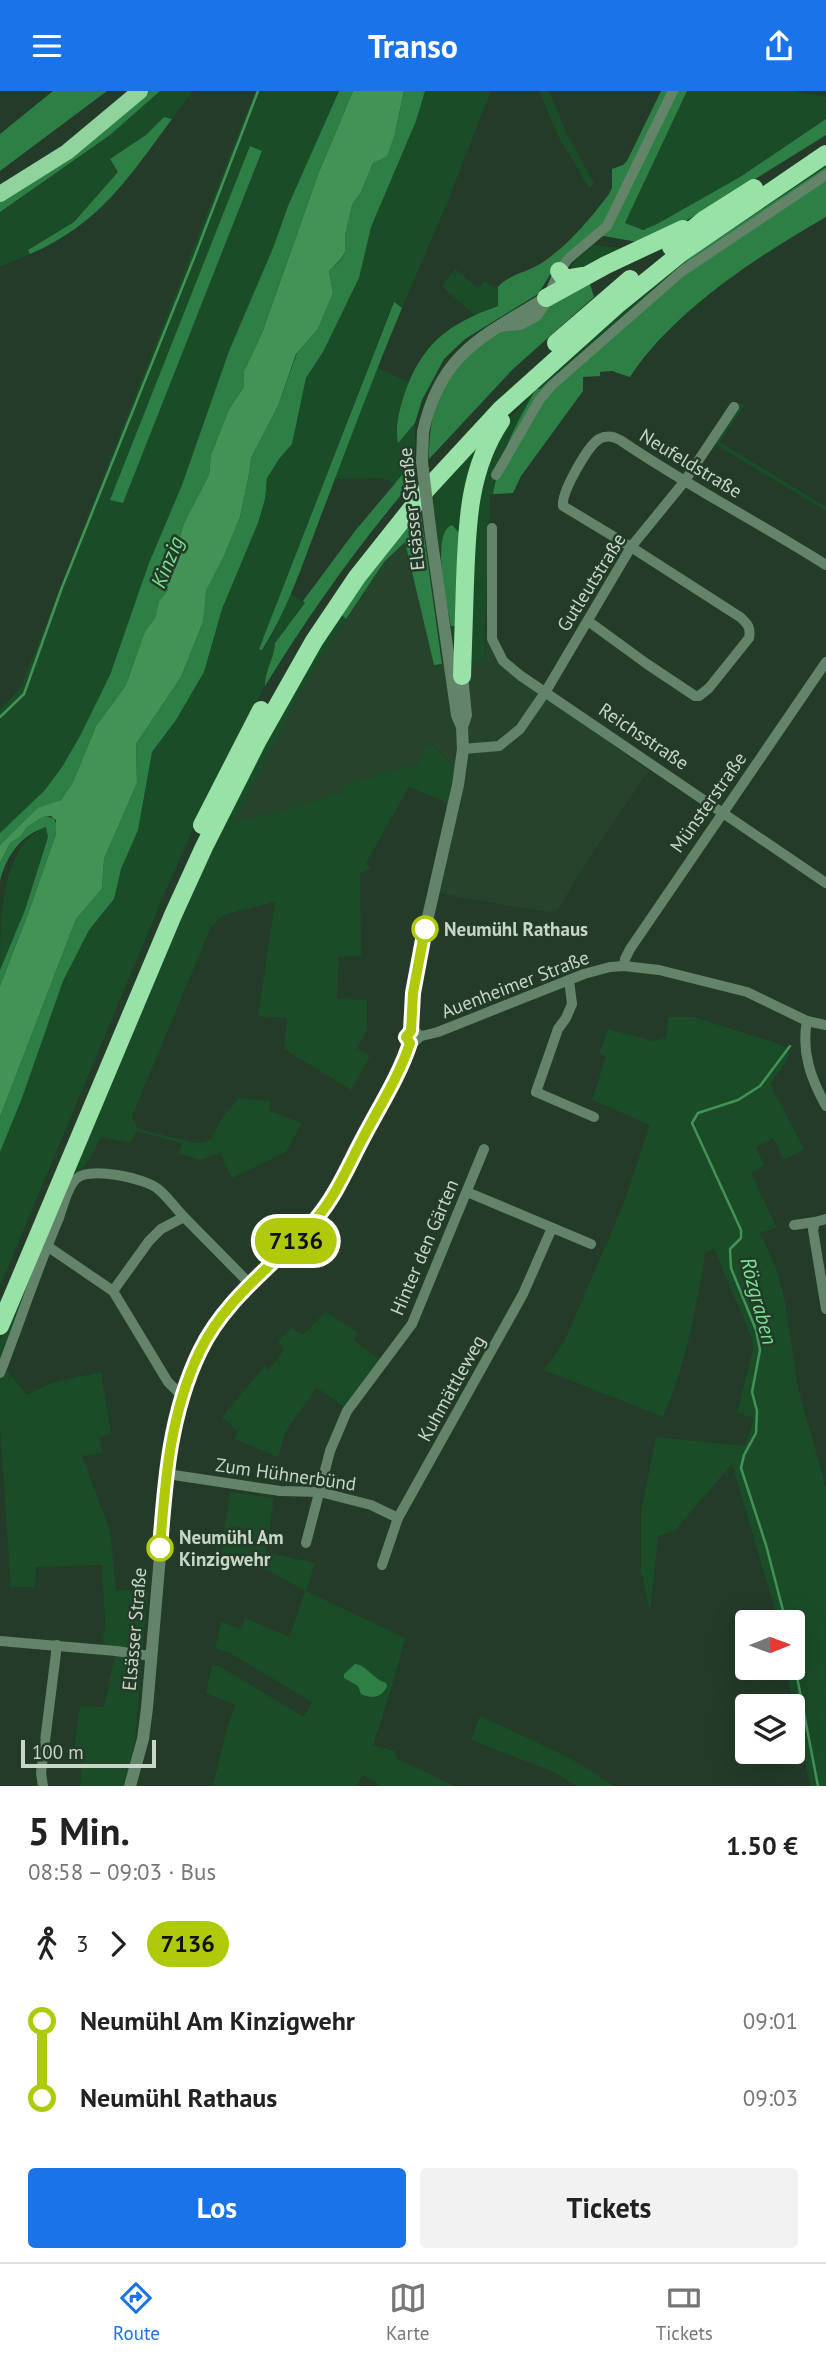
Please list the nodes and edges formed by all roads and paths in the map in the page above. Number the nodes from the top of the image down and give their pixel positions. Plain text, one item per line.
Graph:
1 (140, 91) edge
2 (673, 91) edge
3 (826, 141) edge
4 (826, 153) edge
5 (826, 175) edge
6 (0, 194) edge
7 (705, 219) junction
8 (559, 271) junction
9 (583, 276) junction
10 (546, 298) junction
11 (527, 384) junction
12 (734, 407) dead end
13 (496, 474) dead end
14 (684, 482) junction
15 (492, 528) dead end
16 (631, 547) junction
17 (826, 565) edge
18 (588, 621) junction
19 (826, 662) edge
20 (457, 674) junction
21 (546, 691) junction
22 (463, 749) junction
23 (723, 811) junction
24 (826, 883) edge
25 (624, 965) junction
26 (569, 980) junction
27 (807, 1021) junction
28 (826, 1025) edge
29 (413, 1037) junction
30 (826, 1106) edge
31 (594, 1117) dead end
32 (484, 1149) dead end
33 (467, 1192) junction
34 (184, 1217) junction
35 (820, 1221) edge
36 (794, 1225) dead end
37 (552, 1228) junction
38 (591, 1244) dead end
39 (47, 1246) junction
40 (250, 1284) junction
41 (113, 1291) junction
42 (0, 1302) edge
43 (826, 1309) edge
44 (0, 1326) edge
45 (0, 1373) edge
46 (181, 1395) junction
47 (167, 1474) junction
48 (320, 1492) junction
49 (398, 1518) junction
50 (306, 1543) dead end
51 (382, 1565) dead end
52 (0, 1641) edge
53 (57, 1645) junction
54 (150, 1656) junction
55 (43, 1786) edge
56 (130, 1786) edge

1 - 6 main road
2 - 8 street
3 - 7 highway
4 - 11 highway
5 - 13 street
7 - 9 highway
7 - 42 highway
8 - 9 highway
8 - 10 street
9 - 10 highway
10 - 20 street, Elsässer Straße, bridge
11 - 20 highway
11 - 44 highway
12 - 14 street, Gutleutstraße
14 - 16 street, Gutleutstraße
14 - 16 street, Neufeldstraße
14 - 17 street, Neufeldstraße
15 - 21 street, Reichsstraße
16 - 18 street, Gutleutstraße
16 - 18 street
18 - 21 street, Gutleutstraße
19 - 23 street, Münsterstraße
20 - 22 street, Elsässer Straße
21 - 22 street, Gutleutstraße
21 - 23 street, Reichsstraße
22 - 29 street, Elsässer Straße
23 - 24 street, Reichsstraße
23 - 25 street, Münsterstraße
25 - 26 street, Auenheimer Straße
25 - 27 street, Auenheimer Straße
26 - 29 street, Auenheimer Straße
26 - 31 street
27 - 28 street, Auenheimer Straße
27 - 30 street
29 - 40 street, Elsässer Straße
32 - 33 street, Hinter den Gärten
33 - 37 street
33 - 48 street, Hinter den Gärten
34 - 39 street
34 - 40 street
34 - 41 street
35 - 36 street
35 - 43 street
37 - 38 street
37 - 49 street, Kuhmättleweg
39 - 41 street
39 - 45 street
40 - 46 street, Elsässer Straße
41 - 46 street
46 - 47 street, Elsässer Straße
47 - 48 street, Zum Hühnerbünd
47 - 54 street, Elsässer Straße
48 - 49 street, Zum Hühnerbünd
48 - 50 street, Hinter den Gärten
49 - 51 street, Kuhmättleweg
52 - 53 street
53 - 54 street
53 - 55 street
54 - 56 street, Elsässer Straße

